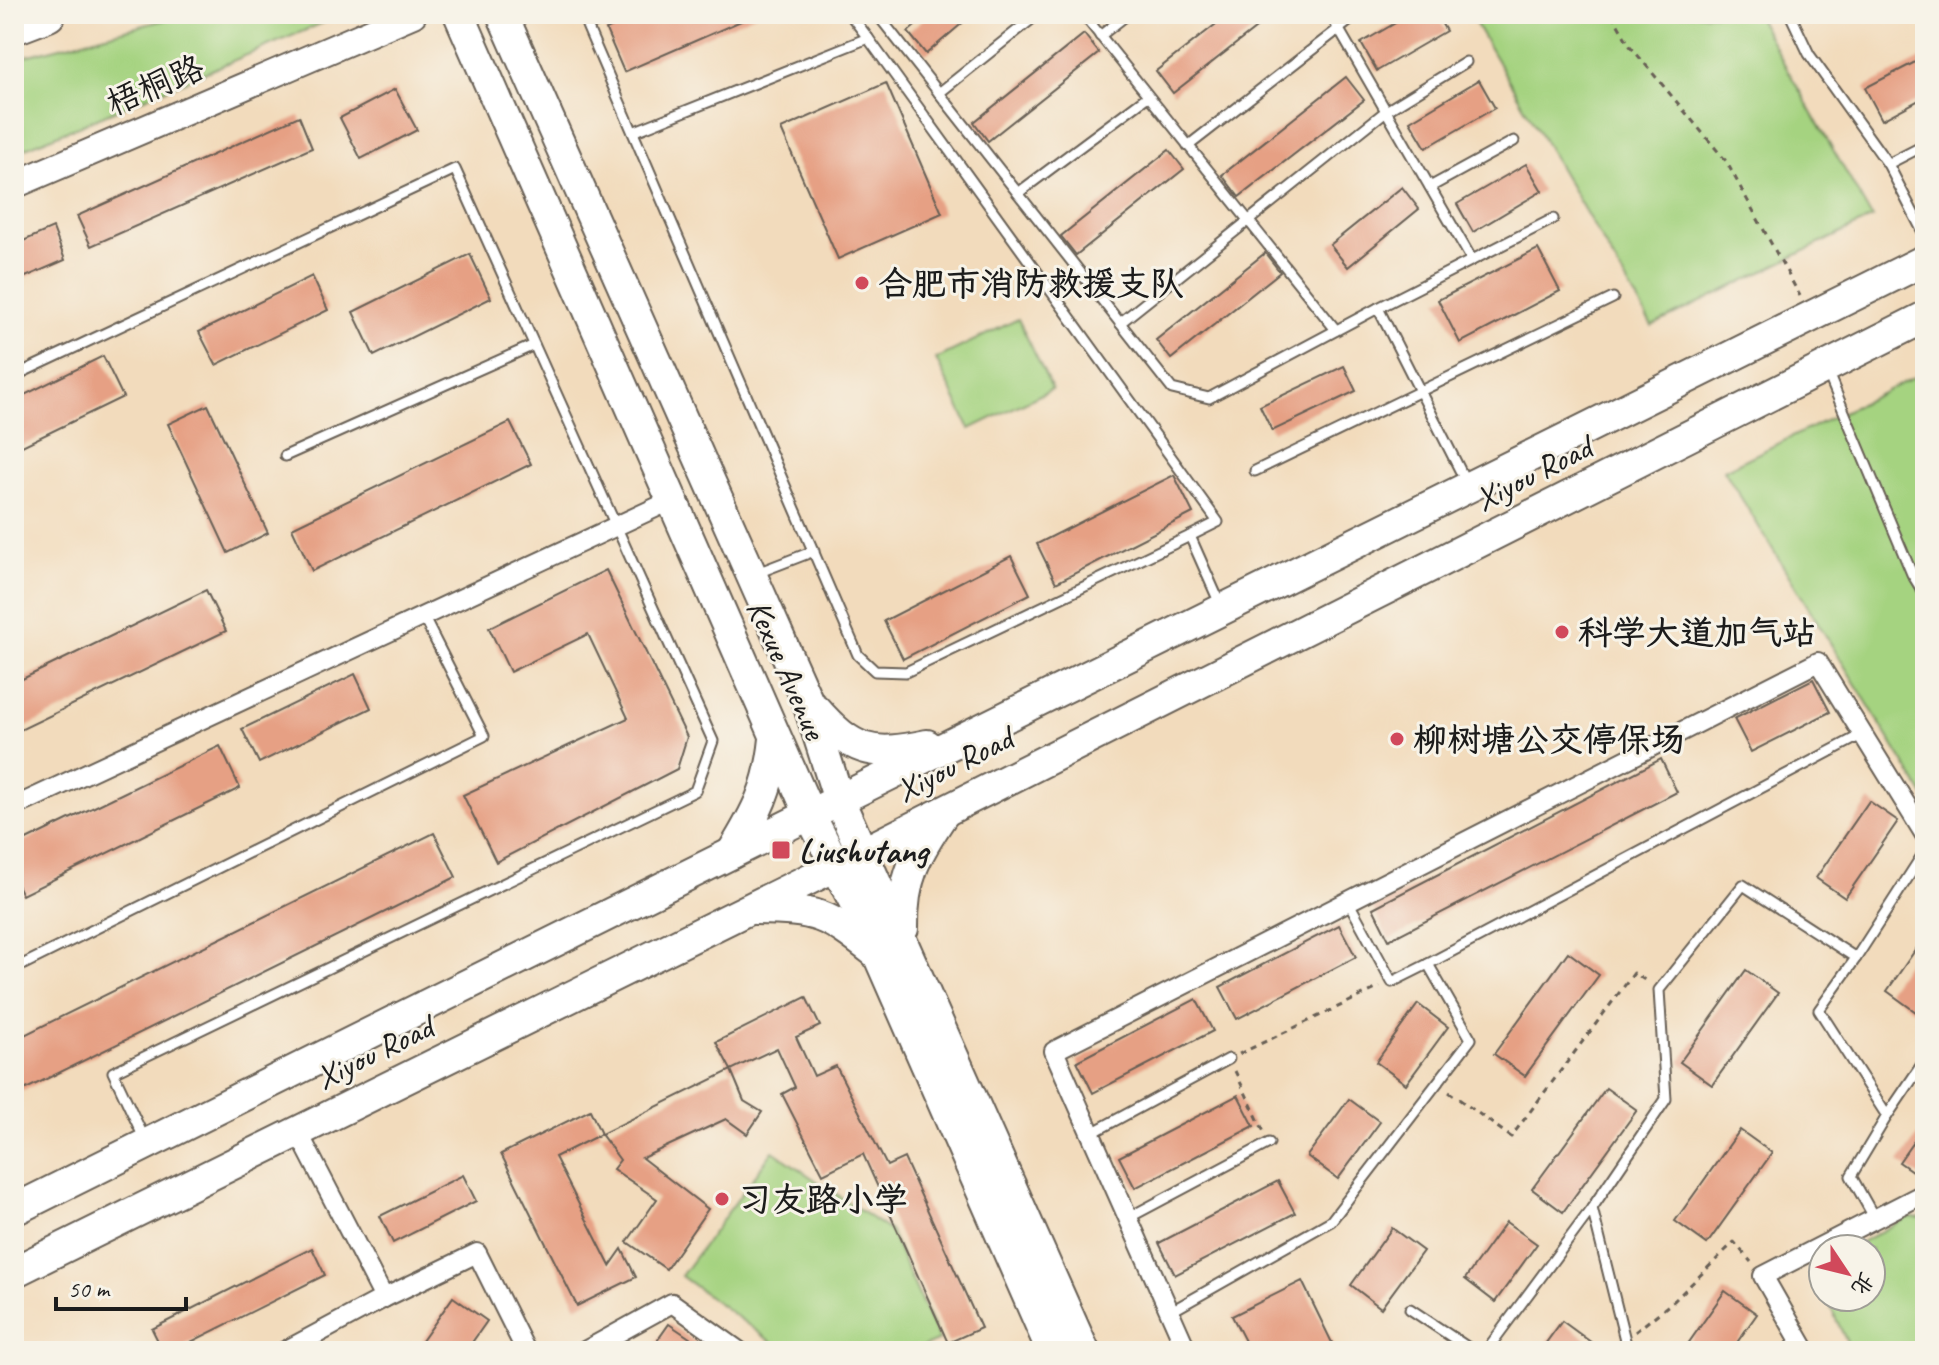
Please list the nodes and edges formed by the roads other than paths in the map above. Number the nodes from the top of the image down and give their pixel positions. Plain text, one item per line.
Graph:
1 (48, 14) edge
2 (413, 14) edge
3 (459, 14) edge
4 (502, 14) edge
5 (614, 14) edge
6 (850, 14) edge
7 (877, 14) edge
8 (1038, 14) edge
9 (1083, 14) edge
10 (1128, 14) edge
11 (1330, 14) edge
12 (1358, 14) edge
13 (1790, 14) edge
14 (1338, 26) junction
15 (14, 27) edge
16 (1100, 36) junction
17 (868, 38) junction
18 (1466, 62) dead end
19 (939, 93) junction
20 (1148, 96) junction
21 (1386, 111) junction
22 (633, 132) junction
23 (1514, 141) dead end
24 (1925, 145) edge
25 (1188, 146) junction
26 (1888, 164) junction
27 (14, 185) edge
28 (1430, 187) junction
29 (1018, 193) junction
30 (1553, 219) dead end
31 (1248, 221) junction
32 (1925, 236) edge
33 (1472, 260) junction
34 (1925, 260) edge
35 (1613, 298) dead end
36 (1378, 308) junction
37 (1925, 317) edge
38 (1120, 323) junction
39 (1336, 330) junction
40 (534, 345) junction
41 (1826, 368) junction
42 (14, 376) edge
43 (1421, 393) junction
44 (285, 456) dead end
45 (1255, 471) dead end
46 (1469, 487) junction
47 (672, 500) junction
48 (616, 527) junction
49 (1190, 536) junction
50 (814, 551) junction
51 (752, 575) junction
52 (1925, 595) edge
53 (1222, 609) junction
54 (423, 616) junction
55 (807, 700) junction
56 (1863, 734) junction
57 (776, 737) junction
58 (964, 738) junction
59 (839, 800) junction
60 (14, 807) edge
61 (944, 811) junction
62 (810, 815) junction
63 (1925, 835) edge
64 (1925, 851) edge
65 (864, 852) junction
66 (732, 853) junction
67 (835, 866) junction
68 (1348, 901) junction
69 (749, 909) junction
70 (890, 946) junction
71 (1856, 958) junction
72 (1428, 964) junction
73 (14, 969) edge
74 (1229, 1059) road end
75 (1925, 1060) edge
76 (1887, 1116) junction
77 (298, 1132) junction
78 (1090, 1134) junction
79 (1269, 1143) road end
80 (147, 1144) junction
81 (1925, 1193) edge
82 (1592, 1208) junction
83 (14, 1210) edge
84 (1128, 1218) junction
85 (1875, 1219) junction
86 (14, 1272) edge
87 (384, 1298) junction
88 (1410, 1309) dead end
89 (1170, 1312) junction
90 (1797, 1346) edge
91 (285, 1351) edge
92 (526, 1351) edge
93 (585, 1351) edge
94 (739, 1351) edge
95 (1052, 1351) edge
96 (1084, 1351) edge
97 (1187, 1351) edge
98 (1473, 1351) edge
99 (1486, 1351) edge
100 (1618, 1351) edge

1 - 15 highway
2 - 27 street, 梧桐路
3 - 47 main road, Kexue Avenue
4 - 51 main road, Kexue Avenue
5 - 22 lane
6 - 17 lane
7 - 19 lane
8 - 19 lane
9 - 16 lane
10 - 16 lane
11 - 14 lane
12 - 14 lane
13 - 26 lane
14 - 21 lane
14 - 25 lane
16 - 20 lane
17 - 22 lane
17 - 49 lane
18 - 21 lane
19 - 29 lane
20 - 25 lane
20 - 29 lane
21 - 28 lane
21 - 31 lane
22 - 50 lane
23 - 28 lane
24 - 26 lane
25 - 31 lane
26 - 32 lane
28 - 33 lane
29 - 38 lane
30 - 33 lane
31 - 38 lane
31 - 39 lane
33 - 36 lane
34 - 46 main road, Xiyou Road
35 - 43 lane
36 - 39 lane
36 - 43 lane
37 - 41 main road, Xiyou Road
38 - 39 lane
40 - 42 lane
40 - 44 lane
40 - 48 lane
41 - 52 lane
41 - 61 main road, Xiyou Road
43 - 45 lane
43 - 46 lane
46 - 53 main road, Xiyou Road
47 - 48 street
47 - 57 main road, Kexue Avenue
48 - 54 street
48 - 80 lane
49 - 50 lane
49 - 53 lane
50 - 51 lane
51 - 55 main road, Kexue Avenue
53 - 58 main road, Xiyou Road
54 - 60 street
54 - 73 lane
55 - 58 main road
55 - 59 main road, Kexue Avenue
56 - 63 street
56 - 68 street
56 - 72 lane
57 - 62 main road, Kexue Avenue
57 - 66 main road
58 - 59 main road, Xiyou Road
59 - 62 main road, Xiyou Road
59 - 65 main road, Kexue Avenue
61 - 65 main road, Xiyou Road
61 - 70 main road
62 - 66 main road, Xiyou Road
62 - 67 main road, Kexue Avenue
64 - 71 lane
65 - 67 main road, Xiyou Road
65 - 70 main road, Kexue Avenue
66 - 80 main road, Xiyou Road
67 - 69 main road, Xiyou Road
67 - 70 main road, Kexue Avenue
68 - 72 lane
68 - 78 street
69 - 70 main road
69 - 77 main road, Xiyou Road
70 - 95 main road, Kexue Avenue
70 - 96 main road, Kexue Avenue
71 - 76 lane
71 - 82 lane
72 - 89 lane
74 - 78 lane
75 - 76 lane
76 - 85 lane
77 - 86 main road, Xiyou Road
77 - 87 street
78 - 84 street
79 - 84 lane
80 - 83 main road, Xiyou Road
81 - 85 street
82 - 99 lane
82 - 100 lane
84 - 89 street
85 - 90 street
87 - 91 street
87 - 92 street
88 - 98 lane
89 - 97 street
93 - 94 street

